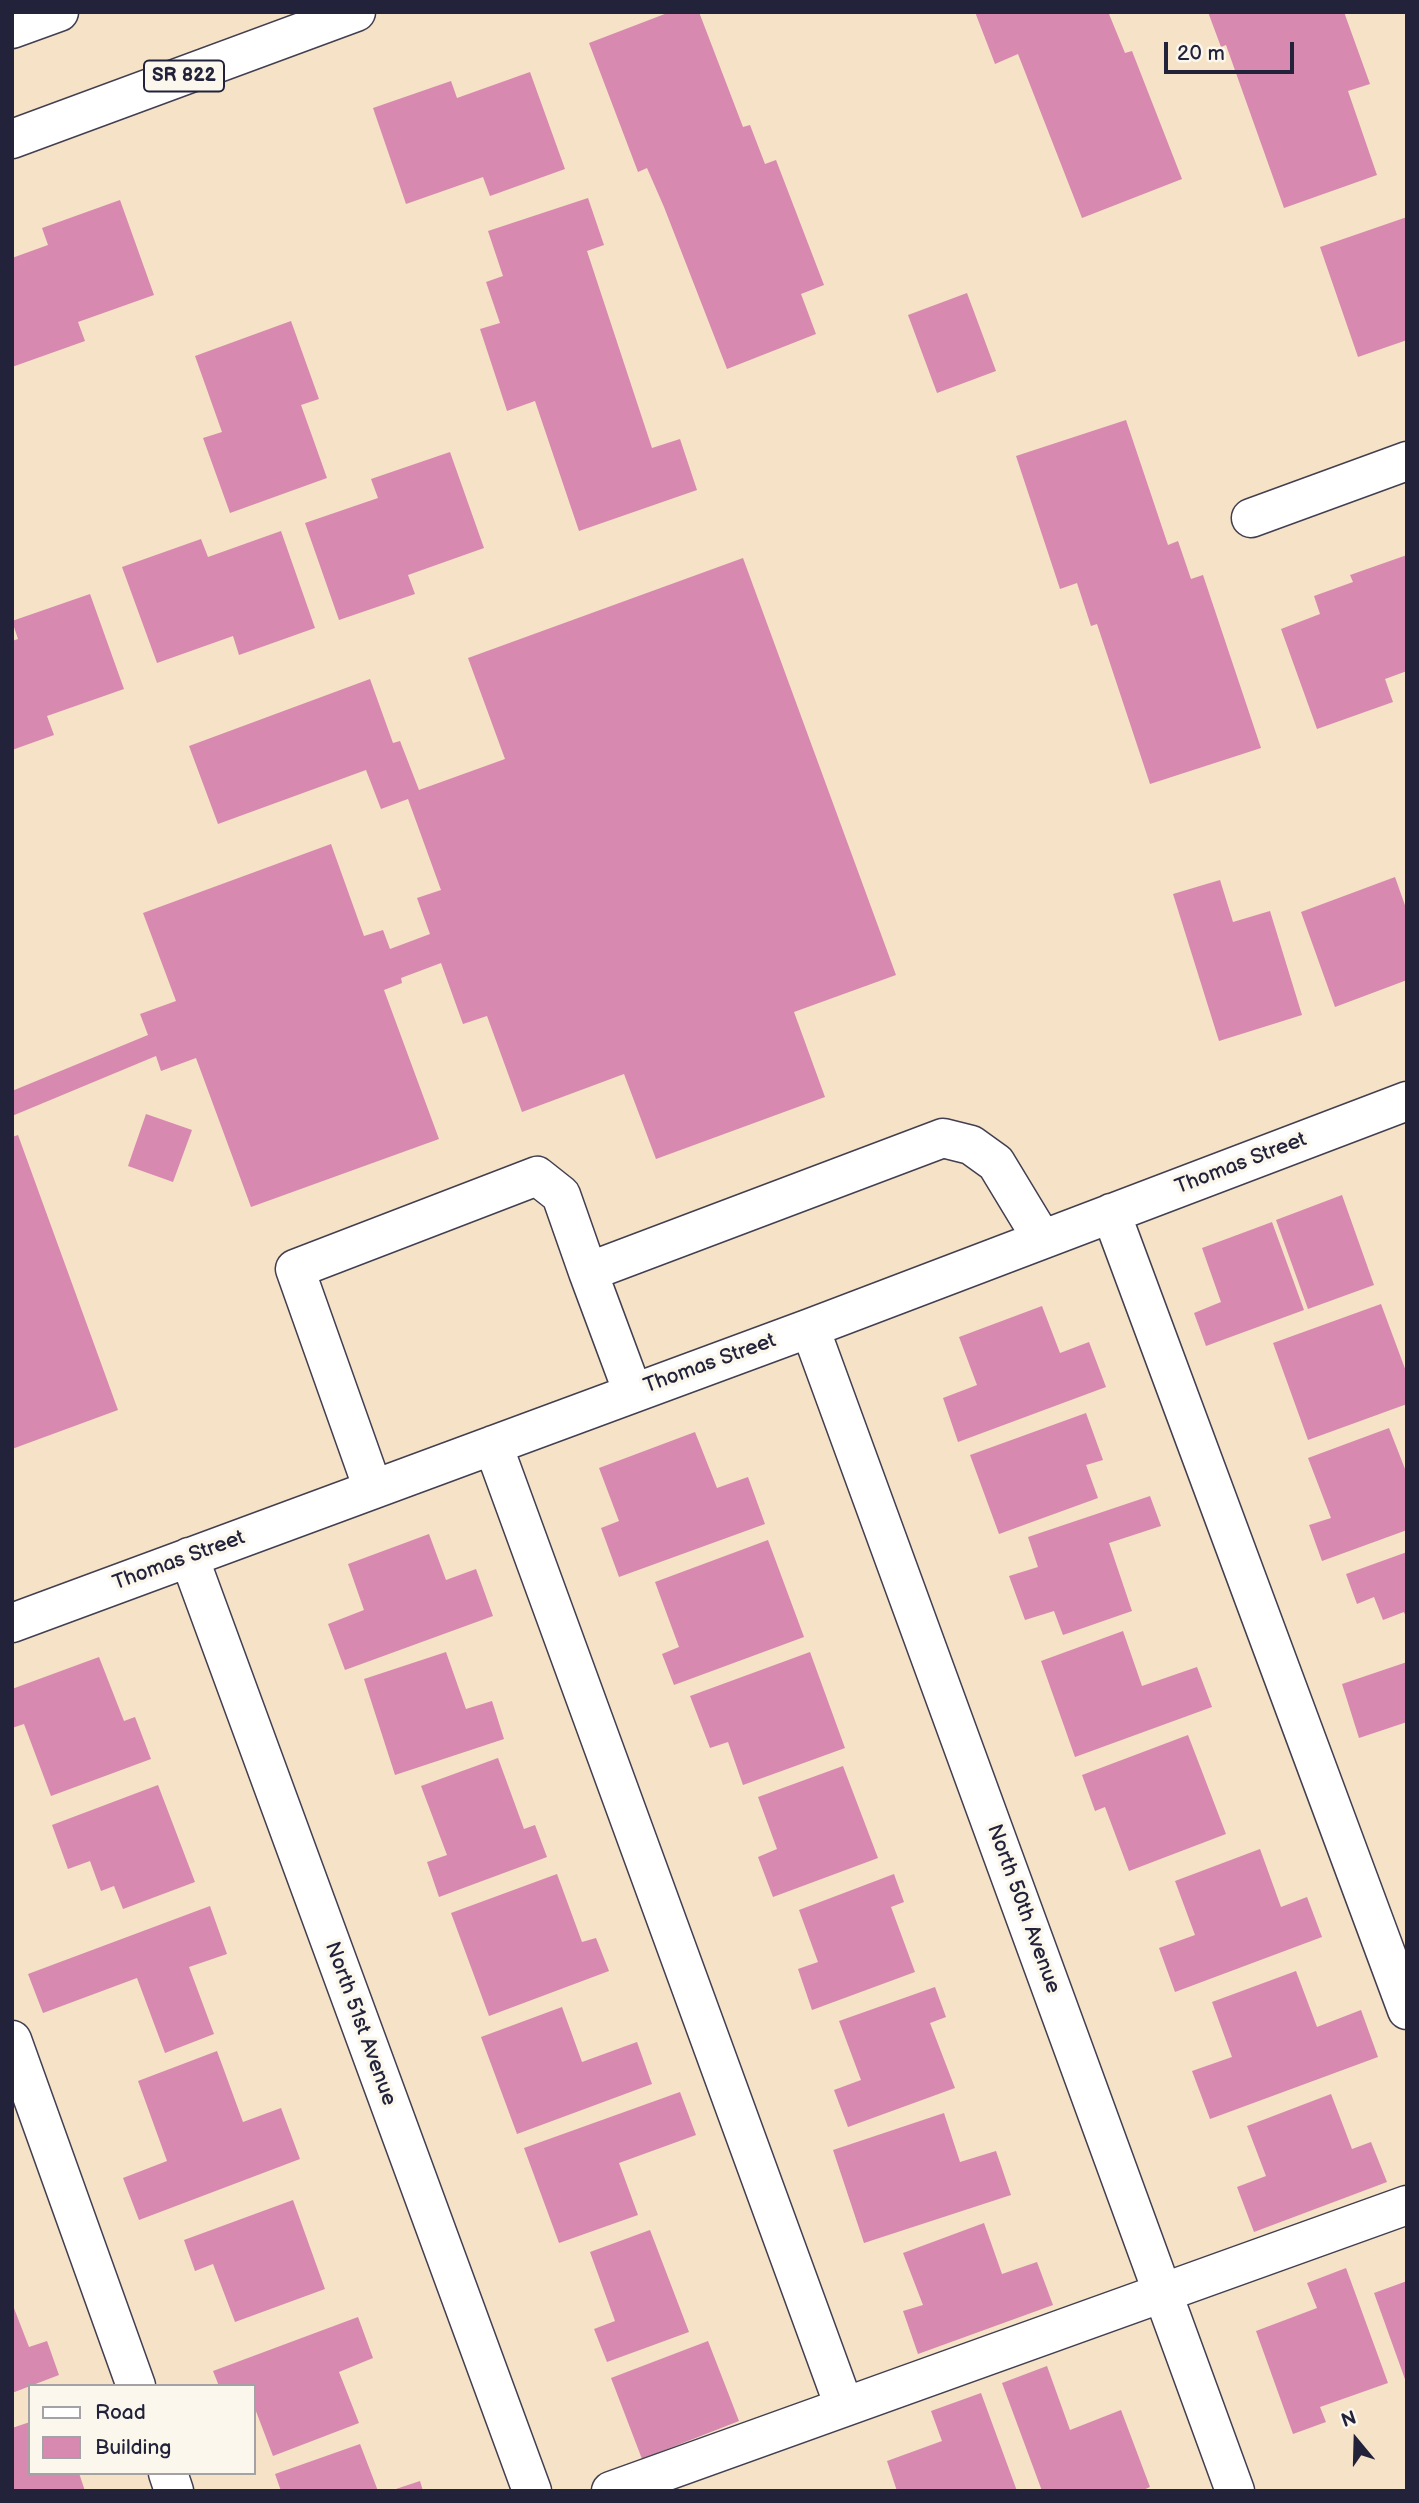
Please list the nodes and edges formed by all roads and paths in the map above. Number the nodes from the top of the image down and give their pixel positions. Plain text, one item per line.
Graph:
1 (59, 12) edge
2 (356, 12) edge
3 (12, 29) edge
4 (12, 139) edge
5 (1407, 461) edge
6 (1251, 518) dead end
7 (1407, 1101) edge
8 (1111, 1213) junction
9 (1042, 1239) junction
10 (588, 1272) junction
11 (810, 1328) junction
12 (633, 1393) junction
13 (493, 1445) junction
14 (373, 1489) junction
15 (189, 1557) junction
16 (12, 1622) edge
17 (1407, 2010) edge
18 (12, 2040) edge
19 (1407, 2205) edge
20 (1162, 2291) junction
21 (135, 2384) edge
22 (844, 2406) junction
23 (532, 2491) edge
24 (611, 2491) edge
25 (1235, 2491) edge

1 - 3 street
2 - 4 street, SR 822
5 - 6 street
7 - 8 street, Thomas Street
8 - 9 street, Thomas Street
8 - 17 street
9 - 10 street
9 - 11 street, Thomas Street
10 - 12 street
10 - 14 street
11 - 12 street, Thomas Street
11 - 20 street, North 50th Avenue
12 - 13 street, Thomas Street
13 - 14 street, Thomas Street
13 - 22 street
14 - 15 street, Thomas Street
15 - 16 street, Thomas Street
15 - 23 street, North 51st Avenue
18 - 21 street
19 - 20 street
20 - 22 street
20 - 25 street, North 50th Avenue
22 - 24 street

